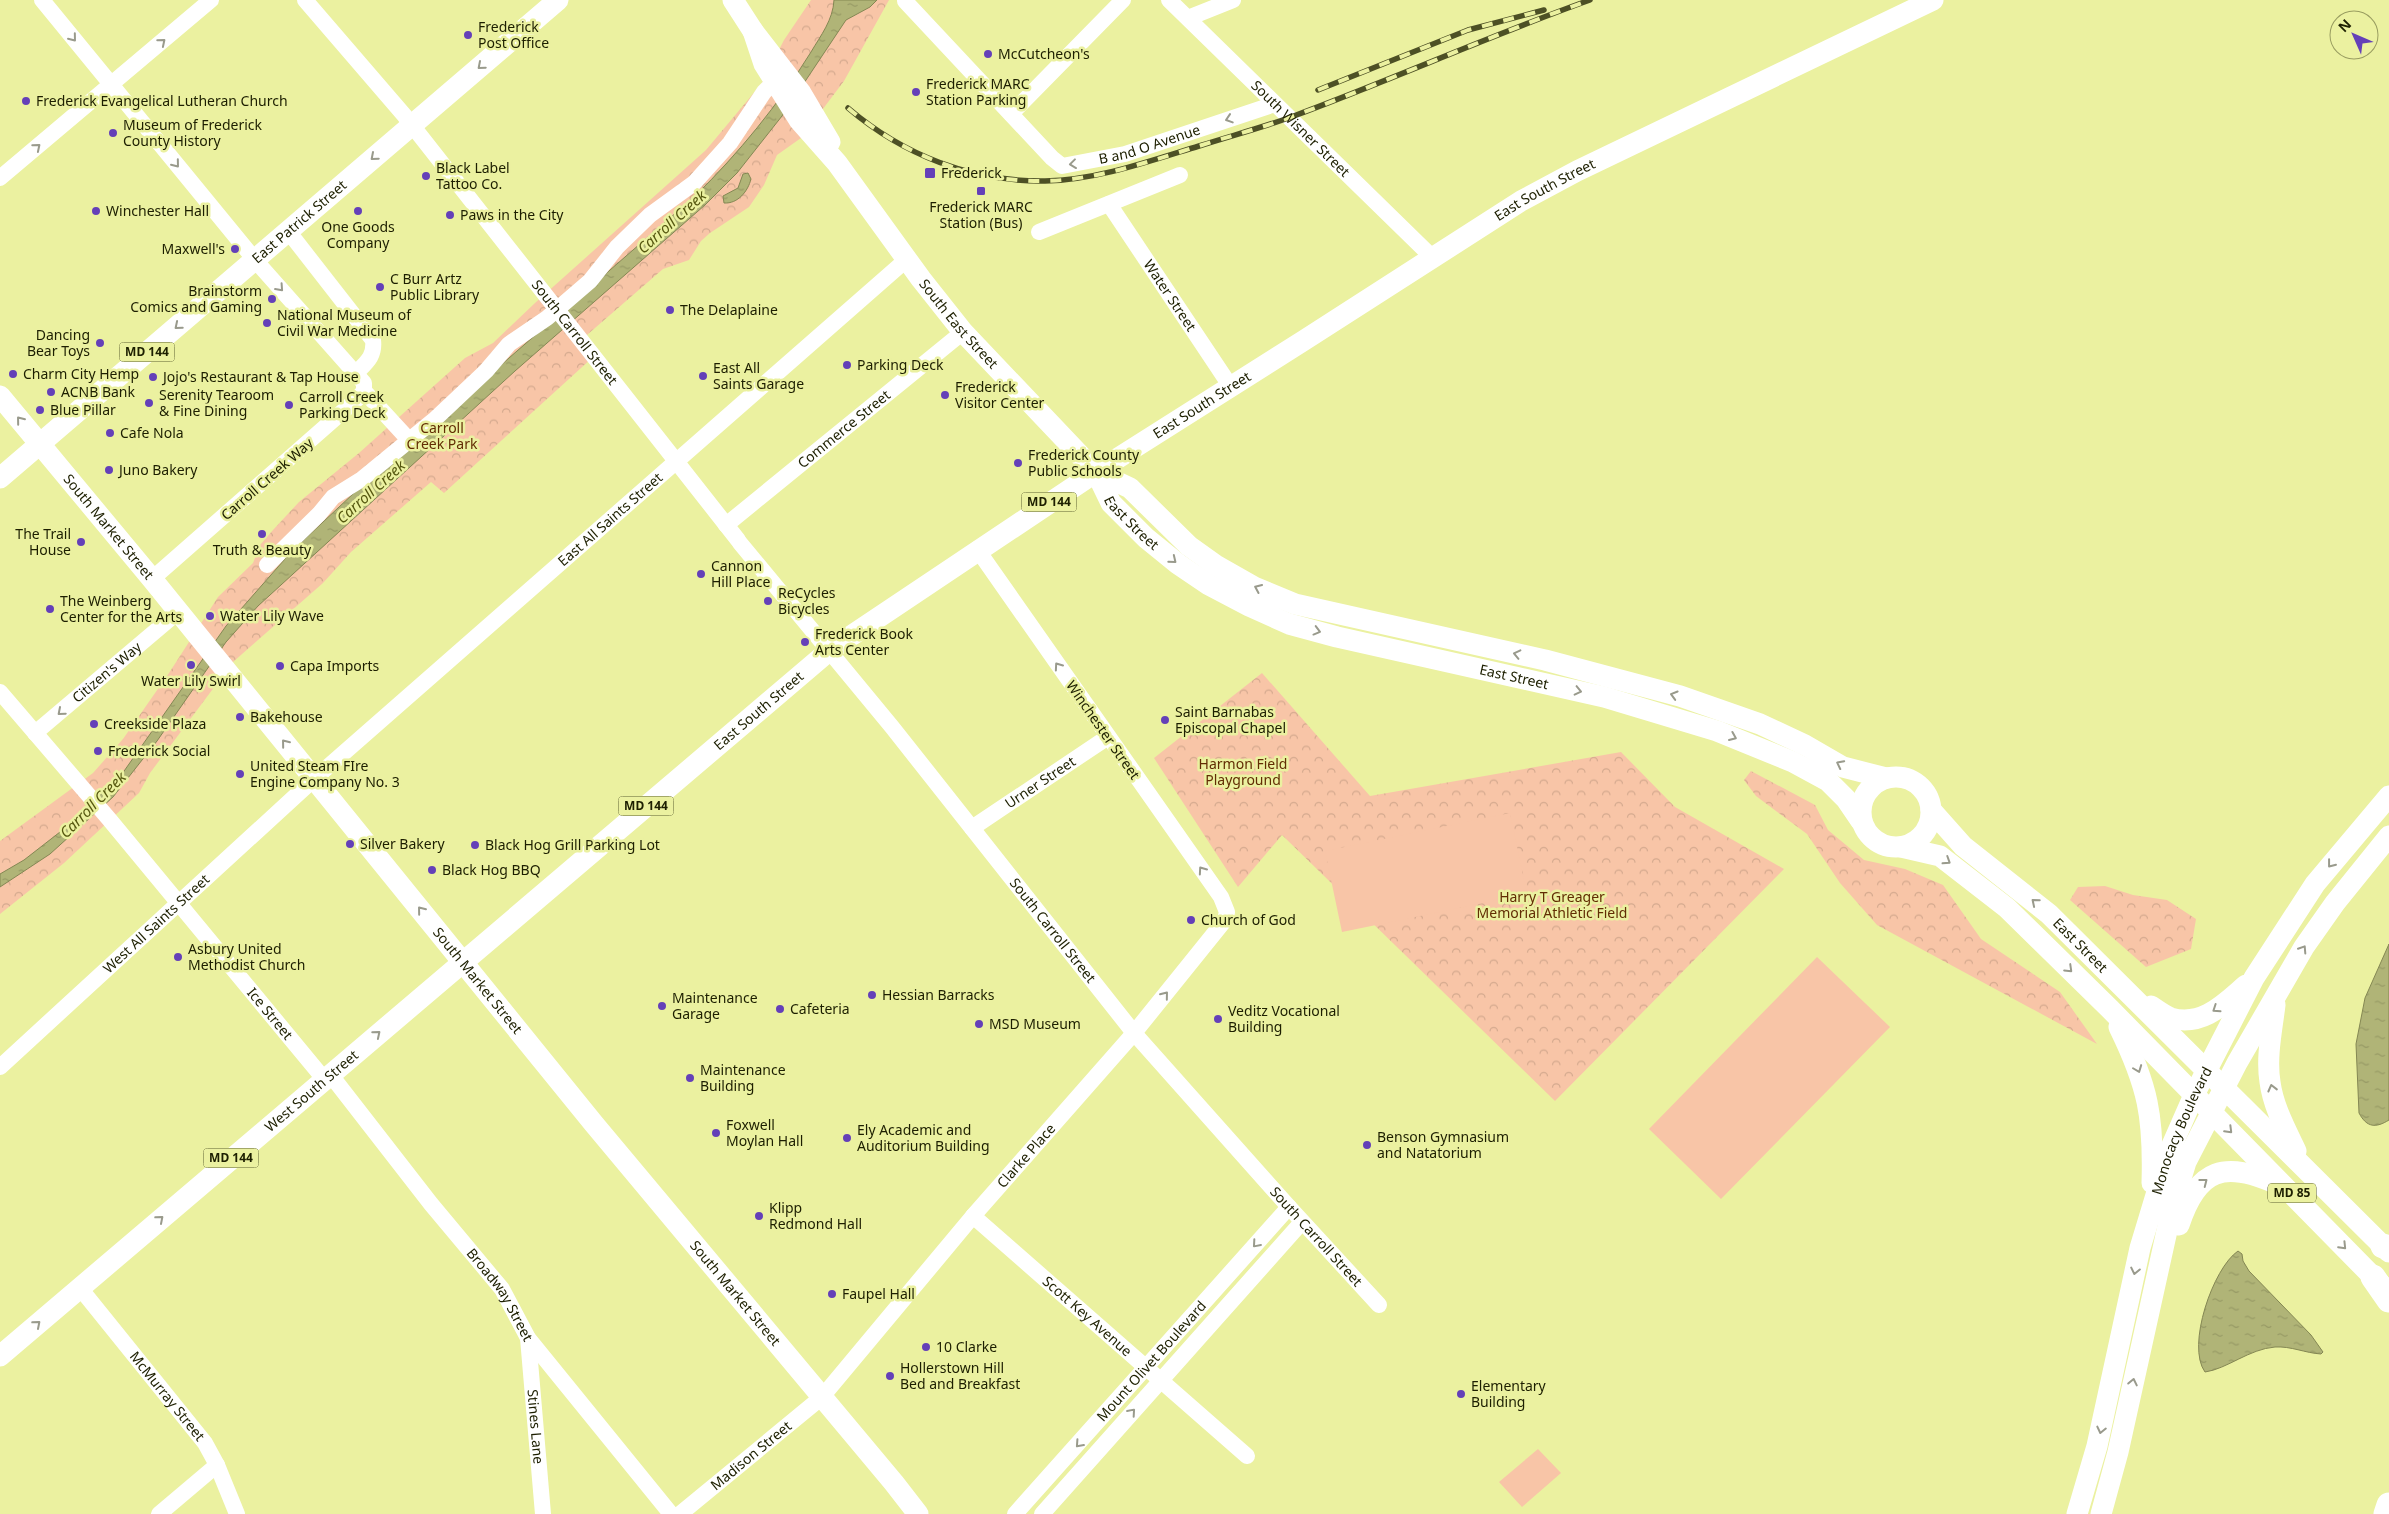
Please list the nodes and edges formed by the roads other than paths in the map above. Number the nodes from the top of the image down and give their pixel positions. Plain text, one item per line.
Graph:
1 (42, 0) edge
2 (211, 0) edge
3 (305, 0) edge
4 (558, 0) edge
5 (733, 0) edge
6 (1123, 0) edge
7 (1169, 0) edge
8 (1233, 0) edge
9 (1933, 0) edge
10 (905, 1) edge
11 (1188, 18) junction
12 (111, 85) junction
13 (786, 91) junction
14 (1275, 104) junction
15 (1011, 114) junction
16 (411, 125) junction
17 (1180, 175) dead end
18 (0, 178) edge
19 (1110, 204) junction
20 (288, 231) junction
21 (1039, 232) dead end
22 (1432, 257) junction
23 (255, 260) junction
24 (906, 260) junction
25 (963, 332) junction
26 (356, 373) junction
27 (1232, 387) junction
28 (364, 391) junction
29 (0, 396) edge
30 (409, 440) junction
31 (39, 444) junction
32 (675, 460) junction
33 (1096, 472) junction
34 (0, 478) edge
35 (726, 524) junction
36 (977, 549) junction
37 (267, 566) dead end
38 (152, 579) junction
39 (178, 612) junction
40 (830, 650) junction
41 (0, 692) edge
42 (35, 734) junction
43 (1108, 737) junction
44 (314, 778) junction
45 (1886, 778) junction
46 (2389, 796) edge
47 (1931, 810) junction
48 (1861, 820) junction
49 (972, 828) junction
50 (2389, 836) edge
51 (1901, 847) junction
52 (178, 902) junction
53 (1227, 912) joint
54 (463, 961) junction
55 (2254, 978) junction
56 (2277, 991) junction
57 (2128, 993) junction
58 (2110, 1009) junction
59 (1134, 1032) junction
60 (0, 1067) edge
61 (2208, 1071) junction
62 (327, 1076) junction
63 (2225, 1088) junction
64 (2194, 1095) junction
65 (2212, 1113) junction
66 (2302, 1165) junction
67 (2288, 1188) junction
68 (2151, 1207) junction
69 (1289, 1208) junction
70 (973, 1216) junction
71 (1302, 1222) junction
72 (2387, 1249) edge
73 (2381, 1285) edge
74 (80, 1288) junction
75 (2389, 1300) edge
76 (1379, 1305) dead end
77 (528, 1338) junction
78 (0, 1356) edge
79 (2139, 1357) junction
80 (1146, 1369) junction
81 (1159, 1381) junction
82 (822, 1397) junction
83 (1247, 1456) dead end
84 (217, 1465) junction
85 (2389, 1505) edge
86 (159, 1514) edge
87 (237, 1514) edge
88 (542, 1514) edge
89 (671, 1514) edge
90 (680, 1514) edge
91 (918, 1514) edge
92 (1015, 1514) edge
93 (1042, 1514) edge
94 (2077, 1514) edge
95 (2101, 1514) edge
96 (2386, 1514) edge

1 -> 12 street
12 -> 2 street
3 - 16 street, South Carroll Street
4 -> 16 main road, East Patrick Street / MD 144
5 - 13 main road, South East Street
6 - 15 street
7 - 11 street, South Wisner Street
8 - 11 street
9 - 22 main road, East South Street / MD 144
10 - 15 street
11 - 14 street, South Wisner Street
18 -> 12 street
12 -> 23 street
13 - 24 main road, South East Street
13 - 30 street
14 -> 15 street, B and O Avenue
14 - 22 street, South Wisner Street
16 -> 20 main road, East Patrick Street / MD 144
16 - 32 street, South Carroll Street
17 - 19 street
19 - 21 street
19 - 27 street, Water Street
20 - 23 main road, East Patrick Street / MD 144
20 - 26 street
22 - 27 main road, East South Street / MD 144
23 -> 26 street
23 -> 31 main road, East Patrick Street / MD 144
24 - 25 main road, South East Street
24 - 32 street, East All Saints Street
25 - 33 main road, South East Street
25 - 35 street, Commerce Street
26 - 28 street
27 - 33 main road, East South Street / MD 144
28 - 30 street
28 - 38 street, Carroll Creek Way
31 -> 29 main road, South Market Street
30 - 37 street
31 - 34 main road, MD 144
31 - 38 main road, South Market Street
32 - 35 street, South Carroll Street
32 - 44 street, East All Saints Street
33 - 36 main road, East South Street / MD 144
45 -> 33 main road, East Street
33 -> 48 main road, East Street
35 - 40 street, South Carroll Street
36 - 40 main road, East South Street / MD 144
43 -> 36 street, Winchester Street
38 - 39 main road, South Market Street
39 -> 42 street, Citizen's Way
44 -> 39 main road, South Market Street
40 - 49 street, South Carroll Street
40 - 54 main road, East South Street / MD 144
41 - 42 street, Ice Street
42 - 52 street, Ice Street
43 - 49 street, Urner Street
53 -> 43 street, Winchester Street
44 - 52 street, West All Saints Street
54 -> 44 main road, South Market Street
45 - 47 main road
45 - 48 main road
46 -> 55 main road, Monocacy Boulevard
47 - 51 main road
57 -> 47 main road, East Street
48 - 51 main road
49 - 59 street, South Carroll Street
56 -> 50 main road, Monocacy Boulevard
51 -> 58 main road, East Street
52 - 60 street, West All Saints Street
52 - 62 street, Ice Street
59 -> 53 street, Clarke Place
62 -> 54 main road, West South Street / MD 144
54 - 82 main road, South Market Street
55 -> 57 main road
55 - 61 main road, Monocacy Boulevard
56 - 63 main road, Monocacy Boulevard
66 -> 56 main road
57 - 61 main road, East Street
58 - 64 main road, East Street
58 -> 68 main road
59 - 69 street, South Carroll Street
59 - 70 street, Clarke Place
61 - 63 main road, East Street / MD 85
61 - 64 main road, Monocacy Boulevard
74 -> 62 main road, West South Street / MD 144
62 - 77 street, Broadway Street
63 - 65 main road, Monocacy Boulevard
63 - 66 main road, MD 85
64 - 65 main road, MD 85
64 - 68 main road, Monocacy Boulevard
65 -> 67 main road, MD 85
65 - 79 main road, Monocacy Boulevard
66 - 72 main road, MD 85
67 -> 73 main road, MD 85
79 -> 67 main road
68 -> 94 main road, Monocacy Boulevard
69 - 71 street, South Carroll Street
69 -> 80 street, Mount Olivet Boulevard
70 - 80 street, Scott Key Avenue
70 - 82 street, Clarke Place
71 - 76 street, South Carroll Street
71 - 81 street, Mount Olivet Boulevard
73 - 75 highway
78 -> 74 main road, West South Street / MD 144
74 - 84 street, McMurray Street
77 - 88 street, Stines Lane
77 - 89 street, Broadway Street
95 -> 79 main road, Monocacy Boulevard
80 - 81 street, Scott Key Avenue
80 -> 92 street, Mount Olivet Boulevard
81 - 83 street, Scott Key Avenue
93 -> 81 street, Mount Olivet Boulevard
82 - 90 street, Madison Street
82 - 91 main road, South Market Street
84 - 86 street
84 - 87 street, McMurray Street
85 - 96 highway

